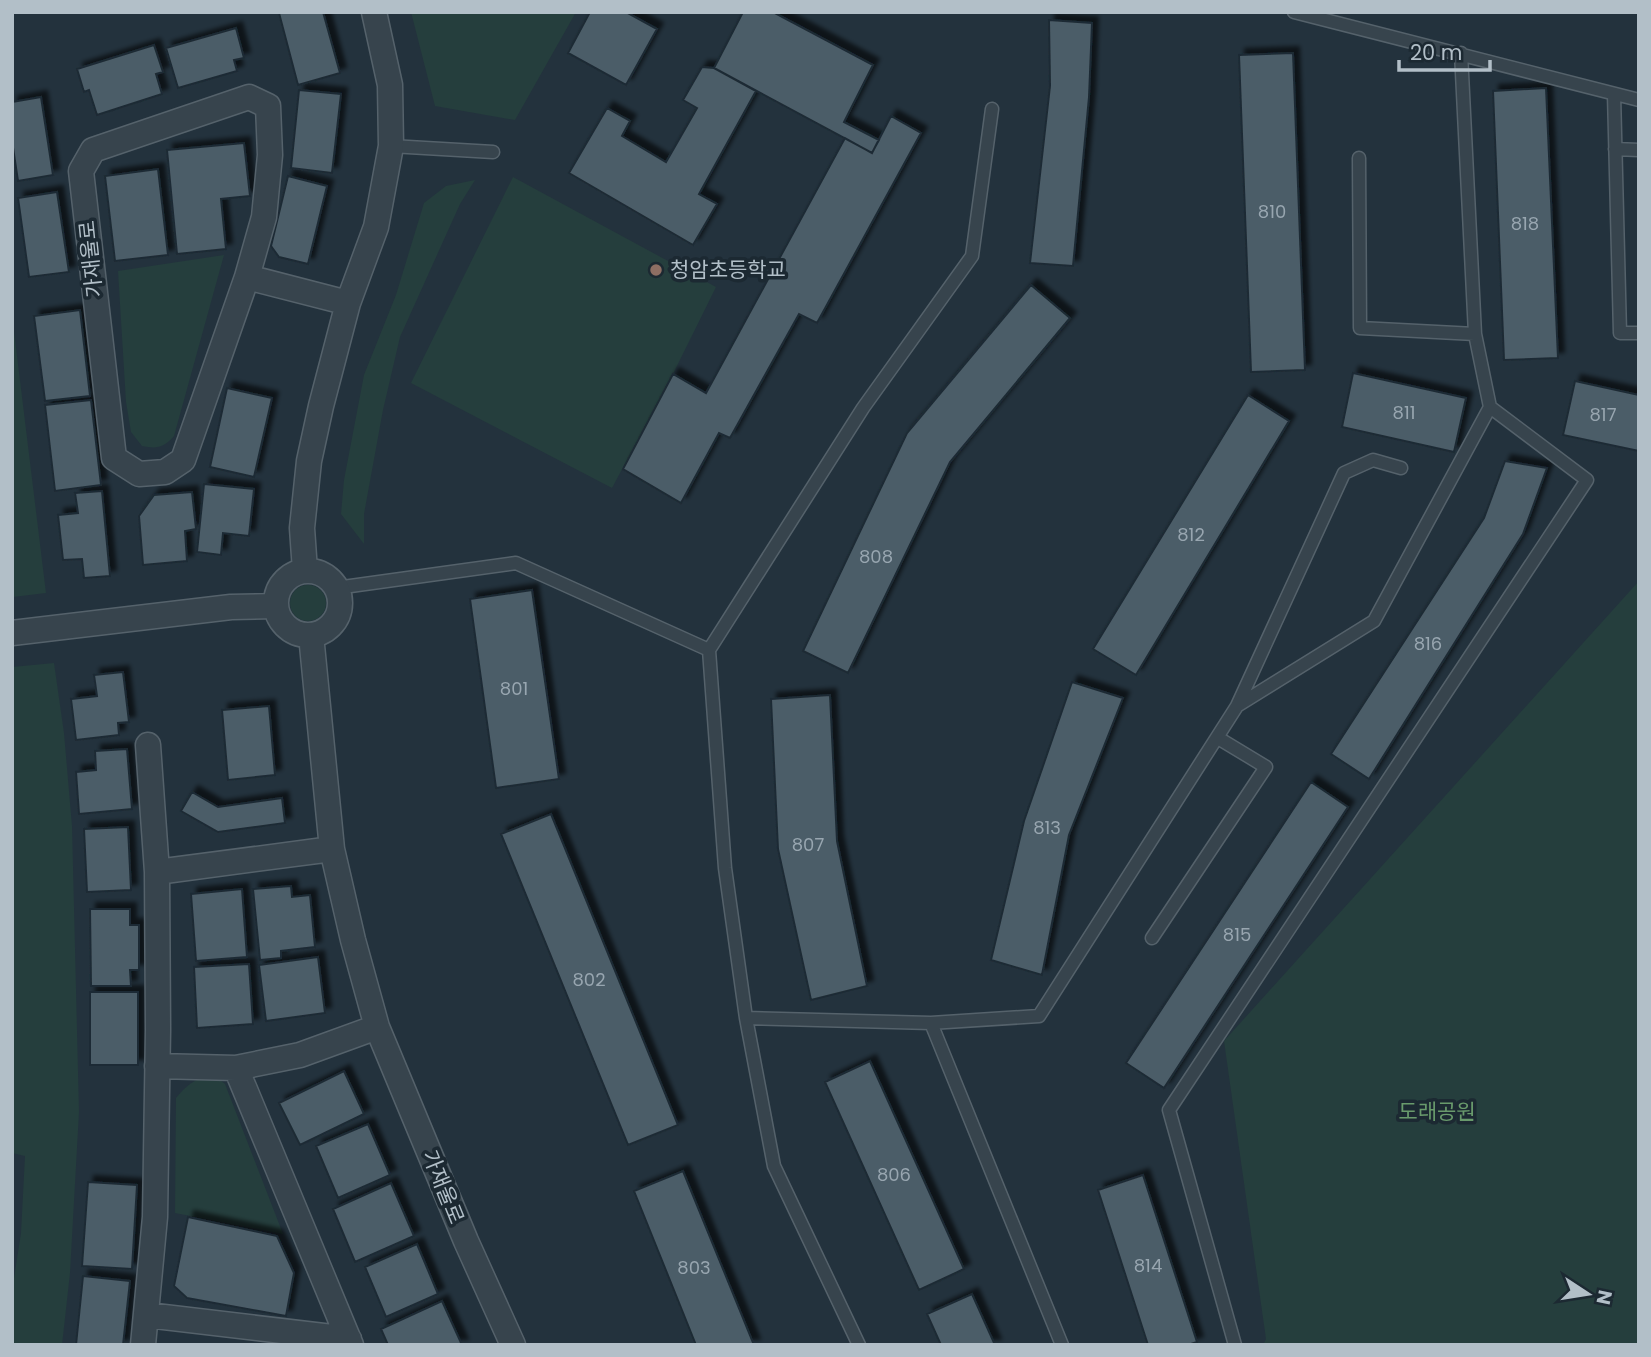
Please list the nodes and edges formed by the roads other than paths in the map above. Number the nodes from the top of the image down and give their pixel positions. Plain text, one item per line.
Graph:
1 (374, 12) edge
2 (1294, 12) edge
3 (1461, 53) junction
4 (1614, 94) junction
5 (1639, 100) edge
6 (992, 110) dead end
7 (390, 146) junction
8 (1615, 149) junction
9 (1639, 150) edge
10 (493, 152) dead end
11 (1359, 158) dead end
12 (247, 277) junction
13 (348, 303) junction
14 (1639, 333) edge
15 (1475, 334) junction
16 (1490, 407) junction
17 (1401, 468) dead end
18 (305, 571) junction
19 (336, 588) junction
20 (276, 606) junction
21 (12, 633) edge
22 (311, 635) junction
23 (709, 650) junction
24 (1237, 706) junction
25 (1218, 737) junction
26 (148, 745) dead end
27 (332, 849) junction
28 (157, 872) junction
29 (1152, 938) dead end
30 (746, 1018) junction
31 (931, 1023) junction
32 (377, 1027) junction
33 (157, 1066) junction
34 (236, 1068) junction
35 (147, 1315) junction
36 (350, 1342) edge
37 (143, 1345) edge
38 (513, 1345) edge
39 (859, 1345) edge
40 (1062, 1345) edge
41 (1235, 1345) edge

1 - 7 street
2 - 3 lane
3 - 4 lane
3 - 15 lane
4 - 5 lane
4 - 8 lane
6 - 23 lane
7 - 10 lane
7 - 13 street
8 - 9 lane
8 - 14 lane
11 - 15 lane
12 - 12 street, 가재울로
12 - 13 street
13 - 18 street
15 - 16 lane
16 - 24 lane
16 - 41 lane
17 - 24 lane
18 - 19 street
18 - 20 street
19 - 22 street
19 - 23 lane
20 - 21 street
20 - 22 street
22 - 27 street, 가재울로
23 - 30 lane
24 - 25 lane
25 - 29 lane
25 - 31 lane
26 - 28 street
27 - 28 street
27 - 32 street, 가재울로
28 - 33 street
30 - 31 lane
30 - 39 lane
31 - 40 lane
32 - 34 street
32 - 38 street, 가재울로
33 - 34 street
33 - 35 street
34 - 36 street
35 - 36 street
35 - 37 street

